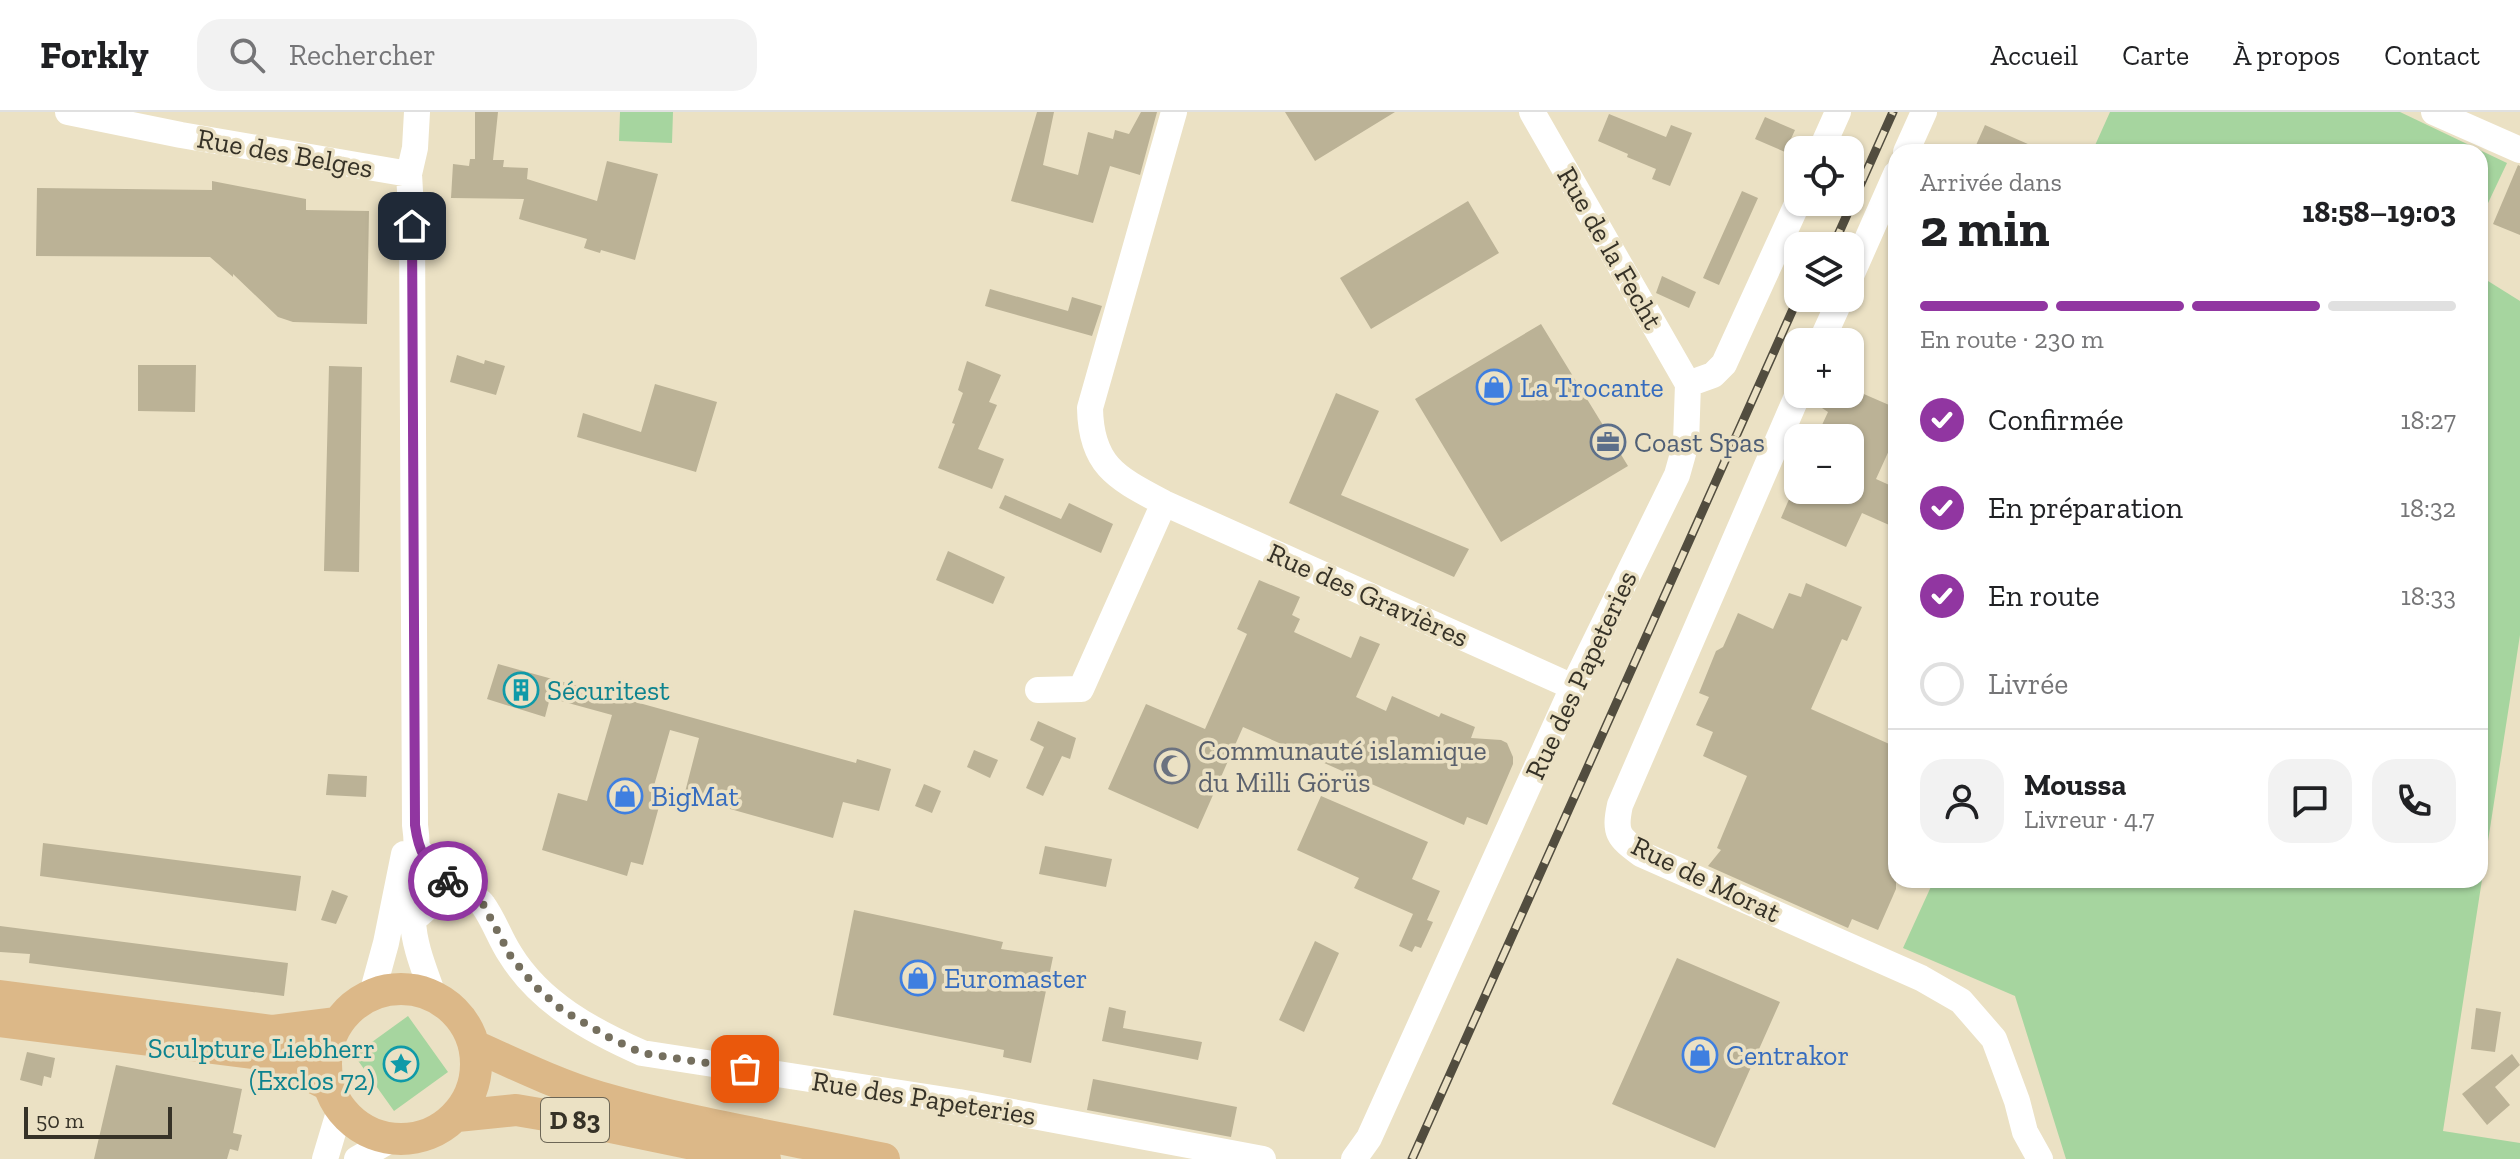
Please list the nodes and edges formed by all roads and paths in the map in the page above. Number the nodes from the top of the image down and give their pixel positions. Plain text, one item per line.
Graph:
1 (68, 112) edge
2 (417, 112) edge
3 (1174, 112) edge
4 (1532, 112) edge
5 (1838, 112) edge
6 (1924, 112) edge
7 (2434, 112) edge
8 (1827, 136) edge
9 (1910, 144) edge
10 (2520, 150) edge
11 (409, 174) junction
12 (1888, 192) edge
13 (1792, 216) edge
14 (1864, 246) edge
15 (1688, 384) junction
16 (1792, 408) edge
17 (1164, 503) junction
18 (1573, 687) junction
19 (1038, 690) dead end
20 (416, 837) junction
21 (460, 891) junction
22 (413, 920) junction
23 (372, 994) junction
24 (433, 995) junction
25 (0, 996) edge
26 (0, 1021) edge
27 (337, 1023) junction
28 (475, 1046) junction
29 (334, 1097) junction
30 (457, 1116) junction
31 (2025, 1132) junction
32 (392, 1139) junction
33 (325, 1159) edge
34 (357, 1159) edge
35 (765, 1159) edge
36 (884, 1159) edge
37 (1263, 1159) edge
38 (1354, 1159) edge
39 (2022, 1159) edge
40 (2040, 1159) edge

1 - 11 street, Rue des Belges
2 - 11 street
3 - 17 street, Rue des Gravières
4 - 15 street, Rue de la Fecht
5 - 8 street
6 - 9 street
7 - 10 street
11 - 20 street
12 - 14 street
13 - 15 street
15 - 18 street, Rue des Papeteries
16 - 31 street, Rue de Morat
17 - 18 street, Rue des Gravières
17 - 19 street
18 - 38 street, Rue des Papeteries
20 - 21 street, Rue des Papeteries
20 - 22 street
20 - 23 street
21 - 22 street
21 - 37 street, Rue des Papeteries
22 - 24 street
23 - 24 main road
23 - 27 main road
24 - 28 main road
25 - 27 main road
26 - 29 main road
27 - 29 main road
28 - 30 main road
28 - 36 main road, D 83
29 - 32 main road
29 - 33 street
30 - 32 main road
30 - 35 main road, D 83
31 - 39 street, Rue de Morat
31 - 40 street, Rue de Morat
32 - 34 street

